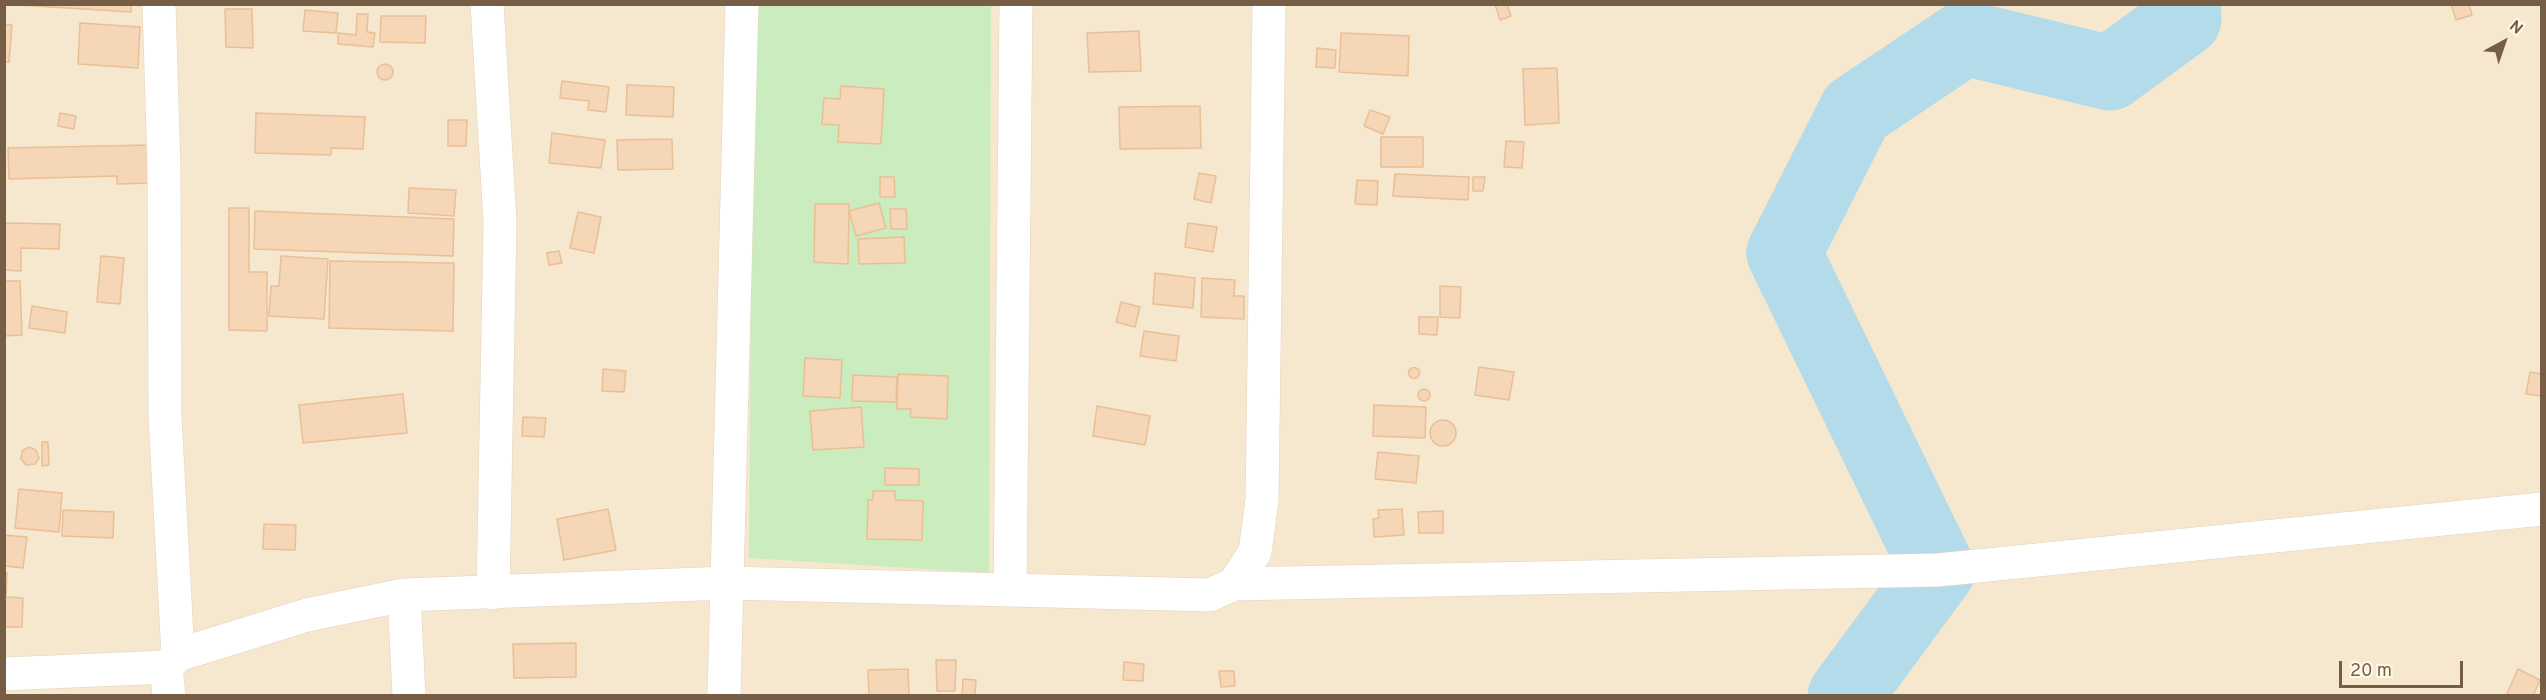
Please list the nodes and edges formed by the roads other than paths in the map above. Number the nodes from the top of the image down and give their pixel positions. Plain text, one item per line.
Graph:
1 (159, 4) edge
2 (487, 4) edge
3 (742, 4) edge
4 (1016, 4) edge
5 (1269, 4) edge
6 (2541, 509) edge
7 (728, 583) junction
8 (1234, 584) junction
9 (1010, 590) junction
10 (493, 593) junction
11 (404, 595) junction
12 (171, 672) edge
13 (4, 674) edge
14 (409, 696) edge
15 (724, 696) edge

1 - 12 street
2 - 10 street
3 - 7 street
4 - 9 street
5 - 8 street
6 - 8 street
7 - 9 street
7 - 10 street
7 - 15 street
8 - 9 street
10 - 11 street
11 - 12 street
11 - 14 street
12 - 13 street

